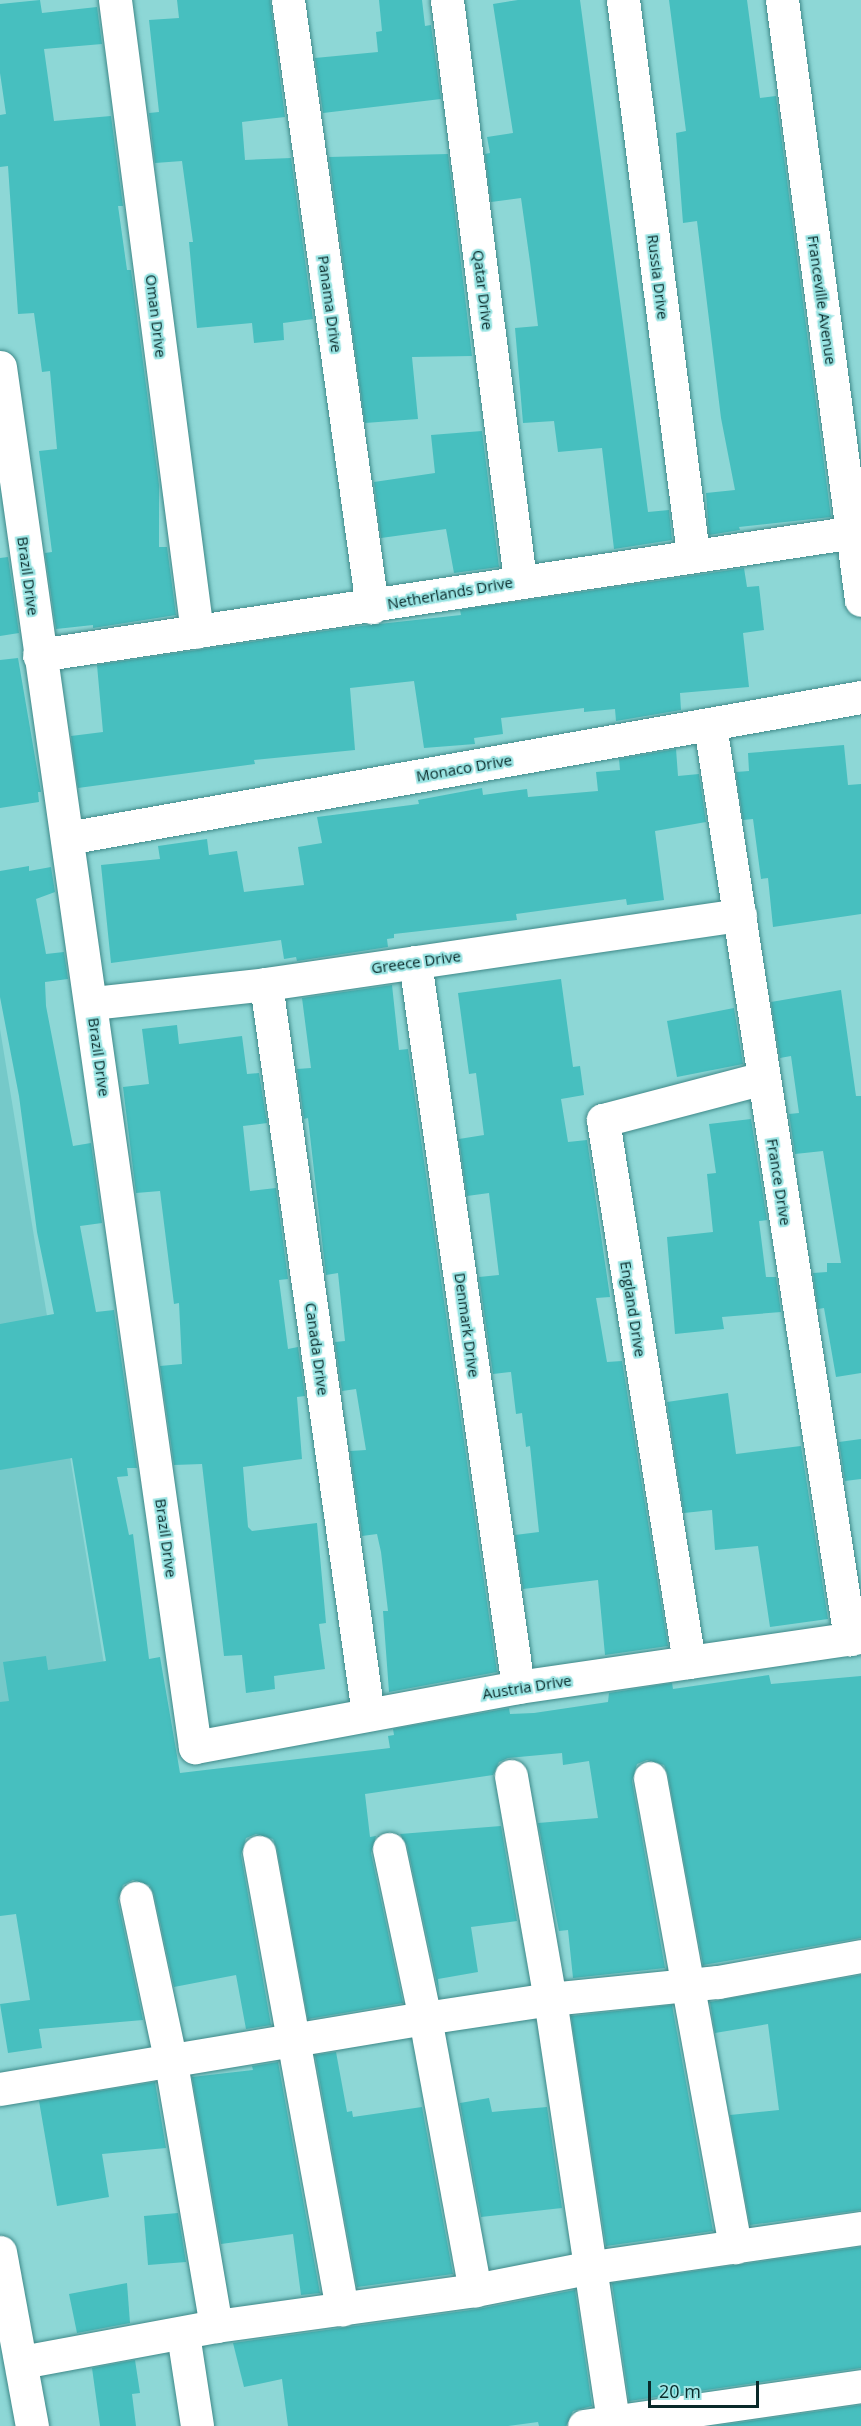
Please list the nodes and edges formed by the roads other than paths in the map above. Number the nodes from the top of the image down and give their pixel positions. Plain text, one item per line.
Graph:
1 (115, 0) edge
2 (288, 0) edge
3 (447, 0) edge
4 (623, 0) edge
5 (782, 0) edge
6 (0, 367) edge
7 (857, 532) edge
8 (693, 554) junction
9 (520, 580) junction
10 (861, 600) edge
11 (372, 607) junction
12 (197, 632) junction
13 (39, 655) junction
14 (861, 697) edge
15 (710, 725) junction
16 (67, 838) junction
17 (740, 915) junction
18 (415, 962) junction
19 (266, 984) junction
20 (92, 1003) junction
21 (763, 1078) junction
22 (855, 1638) edge
23 (689, 1662) junction
24 (518, 1688) junction
25 (368, 1714) junction
26 (195, 1747) joint
27 (511, 1776) dead end
28 (650, 1778) dead end
29 (388, 1849) dead end
30 (259, 1852) dead end
31 (136, 1898) dead end
32 (861, 1956) edge
33 (688, 1984) junction
34 (550, 1999) junction
35 (425, 2018) junction
36 (291, 2039) junction
37 (171, 2063) junction
38 (0, 2089) edge
39 (861, 2228) edge
40 (735, 2247) junction
41 (0, 2252) edge
42 (587, 2268) junction
43 (475, 2290) junction
44 (342, 2310) junction
45 (216, 2326) junction
46 (183, 2334) junction
47 (22, 2362) junction
48 (861, 2386) edge
49 (603, 2424) edge
50 (32, 2426) edge
51 (197, 2426) edge

1 - 12 street, Oman Drive
2 - 11 street, Panama Drive
3 - 9 street, Qatar Drive
4 - 8 street, Russia Drive
5 - 7 street, Franceville Avenue
6 - 13 street, Brazil Drive
7 - 8 street, Netherlands Drive
7 - 10 street, Franceville Avenue
8 - 9 street, Netherlands Drive
9 - 11 street, Netherlands Drive
11 - 12 street, Netherlands Drive
12 - 13 street, Netherlands Drive
13 - 16 street, Brazil Drive
14 - 15 street, Monaco Drive
15 - 16 street, Monaco Drive
15 - 17 street, France Drive
16 - 20 street, Brazil Drive
17 - 18 street, Greece Drive
17 - 21 street, France Drive
18 - 19 street, Greece Drive
18 - 24 street, Denmark Drive
19 - 20 street, Greece Drive
19 - 25 street, Canada Drive
20 - 26 street, Brazil Drive
21 - 22 street, France Drive
21 - 23 street, England Drive
22 - 23 street, Austria Drive
23 - 24 street, Austria Drive
24 - 25 street, Austria Drive
25 - 26 street, Austria Drive
27 - 34 street
28 - 33 street
29 - 35 street
30 - 36 street
31 - 37 street
32 - 33 street
33 - 34 street
33 - 40 street
34 - 35 street
34 - 42 street
35 - 36 street
35 - 43 street
36 - 37 street
36 - 44 street
37 - 38 street
37 - 45 street
39 - 40 street
40 - 42 street
41 - 47 street
42 - 43 street
42 - 49 street
43 - 44 street
44 - 45 street
45 - 46 street
46 - 47 street
46 - 51 street
47 - 50 street
48 - 49 street

